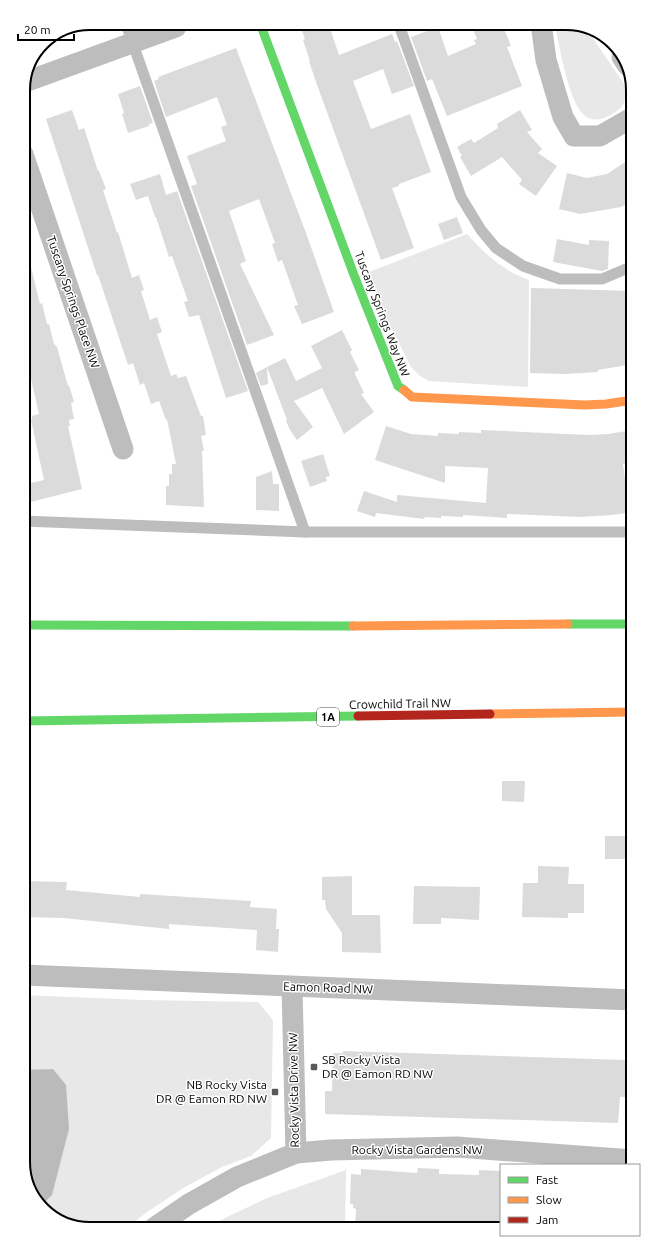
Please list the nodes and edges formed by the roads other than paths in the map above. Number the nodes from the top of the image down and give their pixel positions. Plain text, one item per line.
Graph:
1 (161, 30) edge
2 (262, 30) edge
3 (401, 30) edge
4 (542, 30) edge
5 (130, 36) edge
6 (31, 79) edge
7 (626, 121) edge
8 (30, 175) edge
9 (626, 269) edge
10 (626, 401) edge
11 (123, 449) dead end
12 (30, 520) edge
13 (305, 532) junction
14 (626, 532) edge
15 (626, 624) edge
16 (30, 625) edge
17 (626, 712) edge
18 (30, 721) edge
19 (72, 721) junction
20 (44, 730) dead end
21 (30, 975) edge
22 (292, 987) junction
23 (626, 1000) edge
24 (296, 1153) junction
25 (626, 1159) edge
26 (163, 1222) edge

1 - 5 street
2 - 10 main road, Tuscany Springs Way NW
3 - 9 lane
4 - 7 street
5 - 6 street
5 - 13 lane
8 - 11 street, Tuscany Springs Place NW
12 - 13 lane
13 - 14 lane
15 - 16 main road
17 - 19 main road, Crowchild Trail NW / 1A
18 - 19 main road, Crowchild Trail NW / 1A
19 - 20 main road
21 - 22 street, Eamon Road NW
22 - 23 street, Eamon Road NW
22 - 24 street, Rocky Vista Drive NW
24 - 25 street, Rocky Vista Gardens NW
24 - 26 street, Rocky Vista Drive NW

